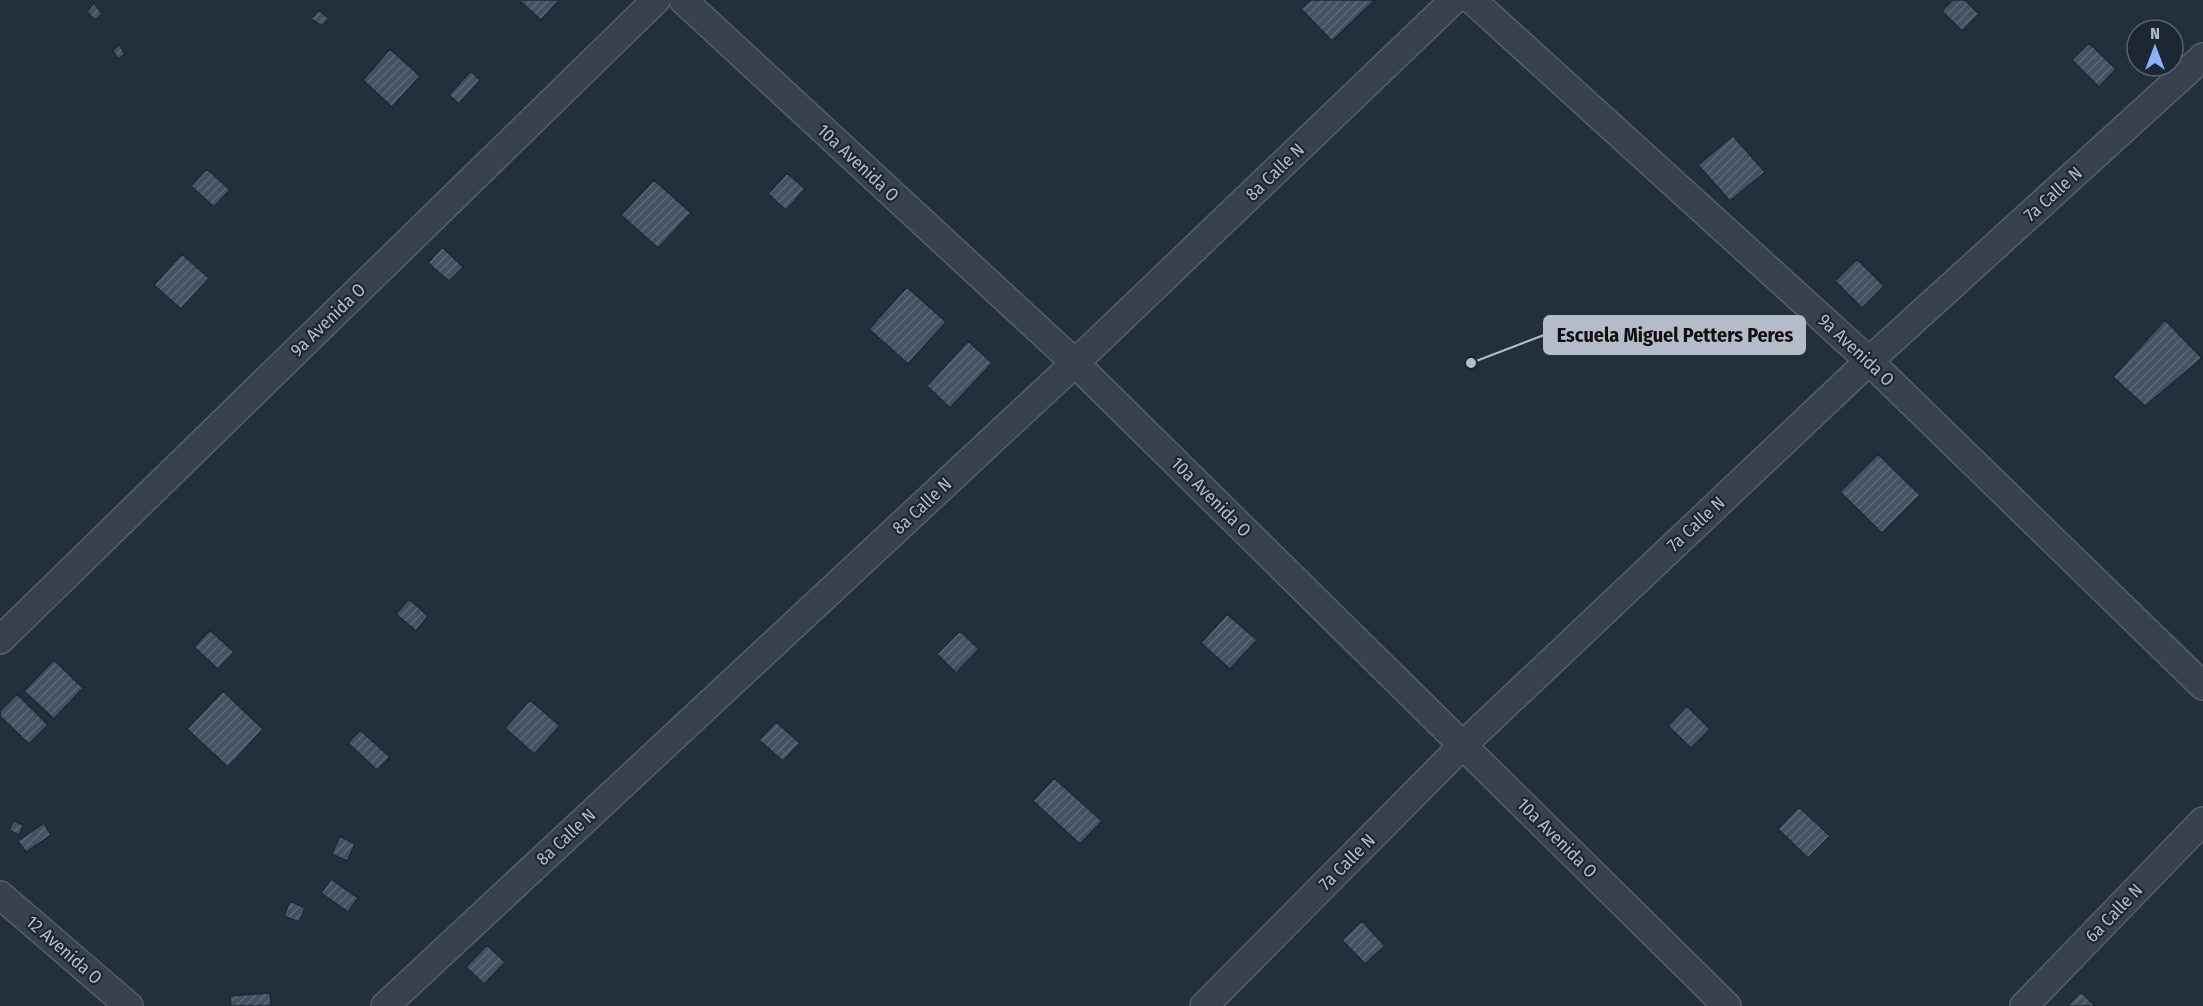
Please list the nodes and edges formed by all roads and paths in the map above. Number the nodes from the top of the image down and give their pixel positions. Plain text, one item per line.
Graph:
1 (656, 0) edge
2 (683, 0) edge
3 (1454, 0) edge
4 (1472, 0) edge
5 (2203, 57) edge
6 (1869, 361) junction
7 (1075, 363) junction
8 (0, 640) edge
9 (2203, 686) edge
10 (1463, 745) junction
11 (2203, 821) edge
12 (0, 894) edge
13 (129, 1006) edge
14 (385, 1006) edge
15 (1204, 1006) edge
16 (1727, 1006) edge
17 (2024, 1006) edge

1 - 8 street, 9a Avenida O
2 - 7 street, 10a Avenida O
3 - 7 street, 8a Calle N
4 - 6 street, 9a Avenida O
5 - 6 street, 7a Calle N
6 - 9 street, 9a Avenida O
6 - 10 street, 7a Calle N
7 - 10 street, 10a Avenida O
7 - 14 street, 8a Calle N
10 - 15 street, 7a Calle N
10 - 16 street, 10a Avenida O
11 - 17 street, 6a Calle N
12 - 13 street, 12 Avenida O

